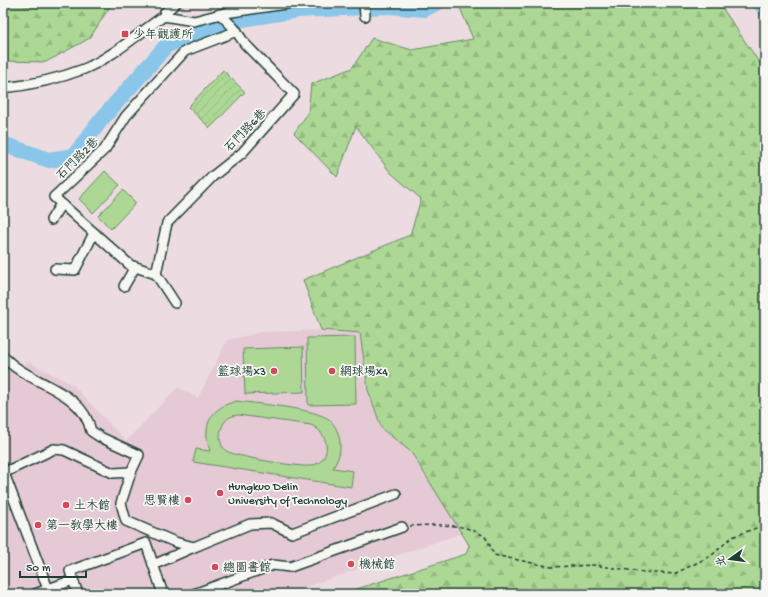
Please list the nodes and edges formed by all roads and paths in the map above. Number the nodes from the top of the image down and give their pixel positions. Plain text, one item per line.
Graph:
1 (176, 3) edge
2 (292, 3) edge
3 (364, 3) edge
4 (163, 10) edge
5 (220, 14) junction
6 (365, 16) dead end
7 (235, 30) junction
8 (3, 88) edge
9 (61, 204) junction
10 (51, 220) dead end
11 (94, 233) junction
12 (135, 267) junction
13 (55, 269) dead end
14 (156, 274) junction
15 (124, 286) dead end
16 (175, 303) dead end
17 (3, 356) edge
18 (131, 472) junction
19 (3, 473) edge
20 (396, 494) dead end
21 (402, 527) joint
22 (765, 531) edge
23 (194, 547) junction
24 (153, 565) junction
25 (73, 580) junction
26 (48, 589) junction
27 (35, 594) edge
28 (78, 594) edge
29 (163, 594) edge
30 (194, 594) edge

1 - 4 street
2 - 5 street
3 - 6 street
4 - 5 street
4 - 8 street
5 - 7 street
7 - 9 street, 石門路2巷
7 - 14 street, 石門路6巷
9 - 10 street
9 - 11 street
11 - 12 street
11 - 13 street
12 - 14 street
12 - 15 street
14 - 16 street
17 - 18 street
18 - 19 street
18 - 23 street
19 - 26 street
20 - 23 street
21 - 22 path
21 - 30 street
23 - 24 street
24 - 25 street
24 - 29 street
25 - 26 street
25 - 28 street
26 - 27 street

